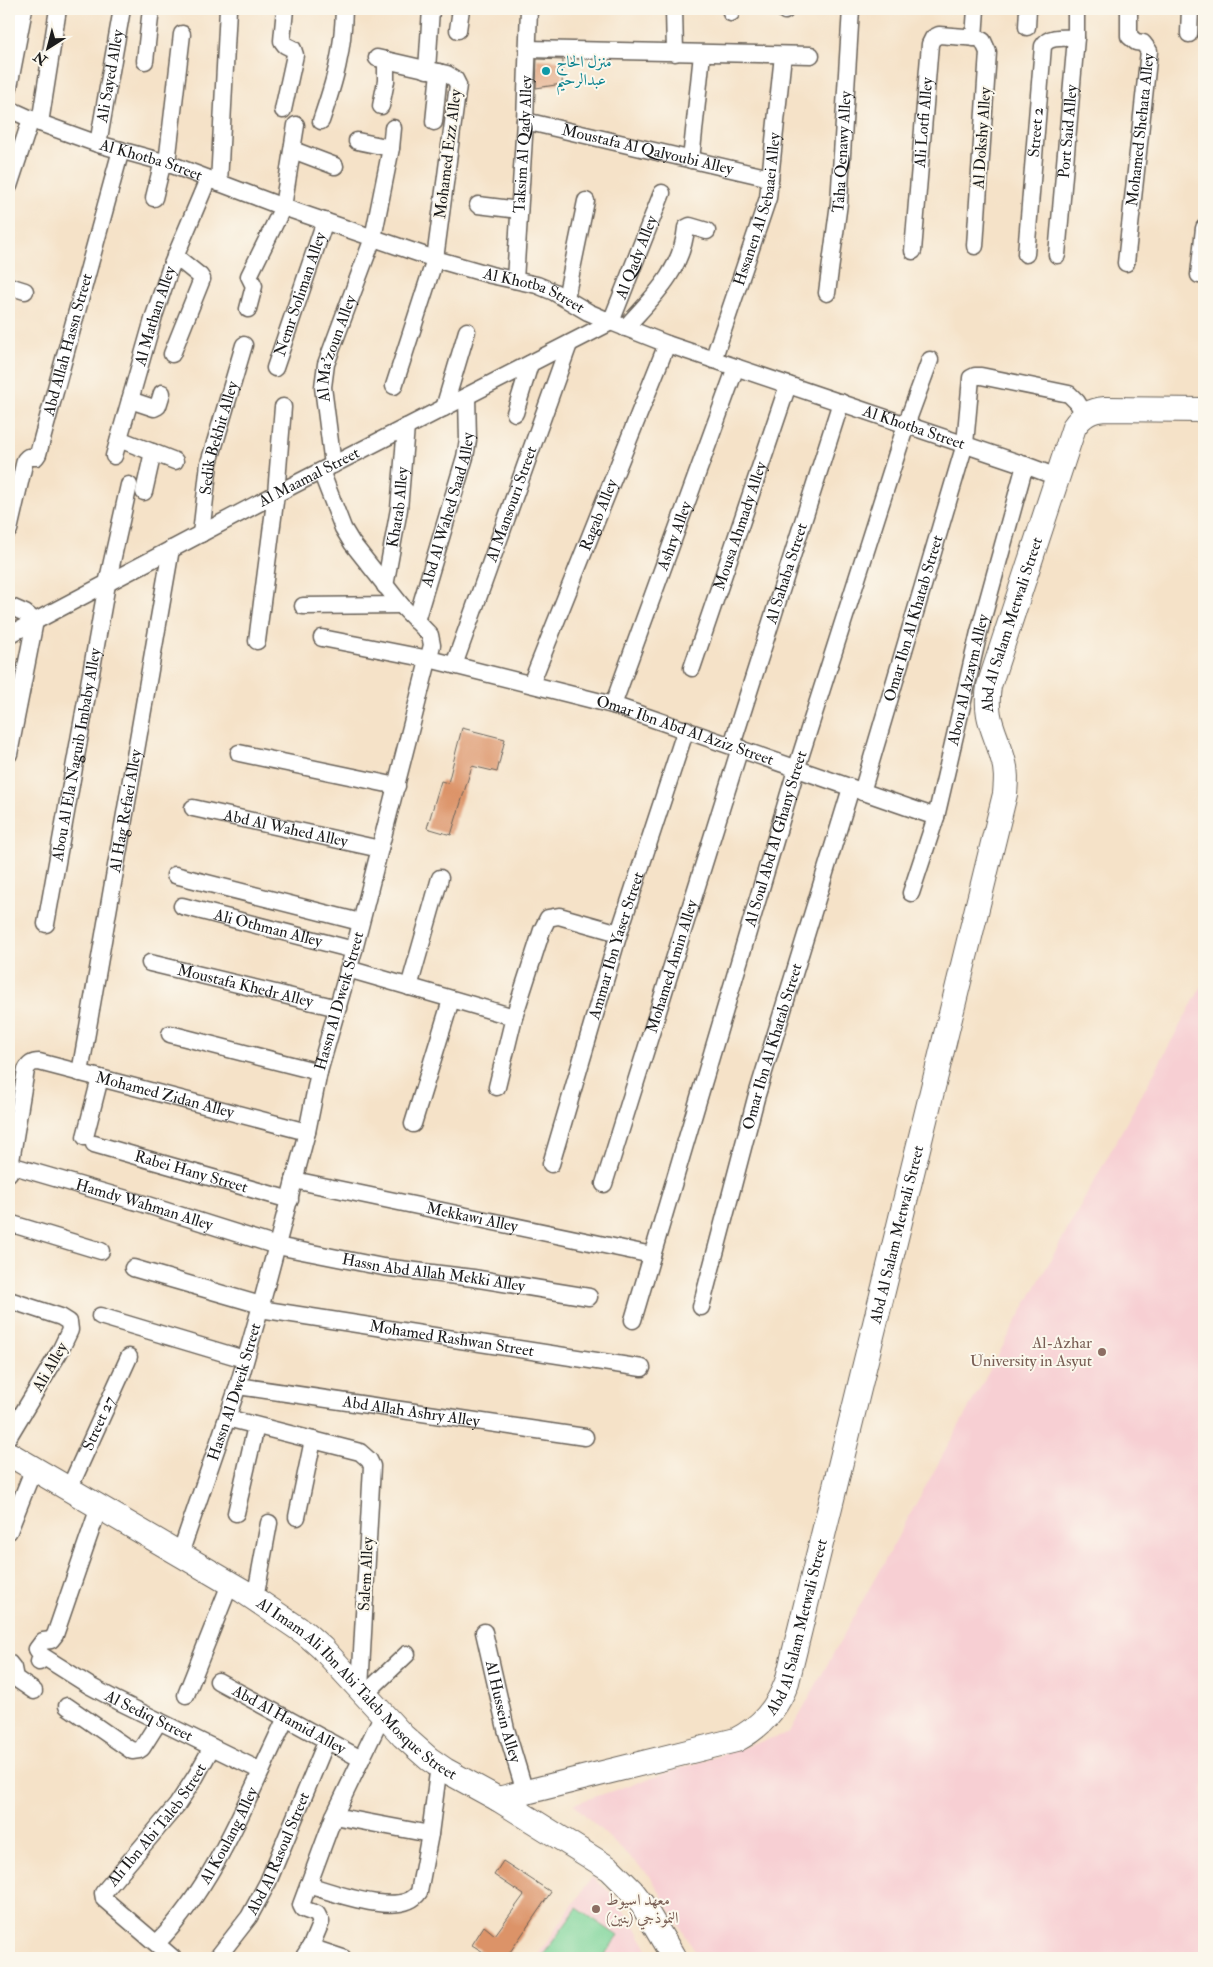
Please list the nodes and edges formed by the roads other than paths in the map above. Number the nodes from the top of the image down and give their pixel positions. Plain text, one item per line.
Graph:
1 (24, 9) edge
2 (58, 9) edge
3 (122, 9) edge
4 (151, 9) edge
5 (228, 9) edge
6 (285, 9) edge
7 (344, 9) edge
8 (431, 9) edge
9 (460, 9) edge
10 (529, 9) edge
11 (674, 9) edge
12 (851, 9) edge
13 (976, 9) edge
14 (1028, 9) edge
15 (1076, 9) edge
16 (1129, 9) edge
17 (1190, 9) edge
18 (1027, 27) dead end
19 (458, 30) dead end
20 (182, 34) dead end
21 (1189, 34) dead end
22 (974, 38) junction
23 (1076, 38) junction
24 (528, 49) junction
25 (675, 53) junction
26 (702, 54) junction
27 (783, 55) junction
28 (811, 55) dead end
29 (12, 56) edge
30 (145, 61) dead end
31 (433, 71) junction
32 (9, 87) edge
33 (381, 106) dead end
34 (9, 109) edge
35 (283, 110) dead end
36 (35, 121) junction
37 (321, 121) dead end
38 (525, 121) junction
39 (434, 122) dead end
40 (296, 125) dead end
41 (393, 128) dead end
42 (357, 141) dead end
43 (98, 144) junction
44 (391, 148) junction
45 (121, 150) junction
46 (292, 150) junction
47 (691, 160) junction
48 (165, 162) junction
49 (335, 166) dead end
50 (770, 178) junction
51 (213, 181) junction
52 (9, 186) edge
53 (662, 193) dead end
54 (154, 198) dead end
55 (586, 201) dead end
56 (478, 205) dead end
57 (283, 207) junction
58 (519, 210) junction
59 (325, 222) junction
60 (1204, 228) edge
61 (707, 231) dead end
62 (373, 238) junction
63 (975, 246) dead end
64 (914, 251) dead end
65 (1026, 254) dead end
66 (1057, 255) dead end
67 (176, 256) junction
68 (435, 259) junction
69 (1126, 263) dead end
70 (1199, 275) dead end
71 (515, 280) junction
72 (9, 286) edge
73 (25, 291) dead end
74 (826, 294) dead end
75 (566, 298) junction
76 (248, 309) dead end
77 (618, 325) junction
78 (467, 331) dead end
79 (244, 344) dead end
80 (569, 344) junction
81 (667, 344) junction
82 (172, 354) dead end
83 (713, 360) junction
84 (930, 360) dead end
85 (530, 364) junction
86 (736, 367) junction
87 (275, 368) dead end
88 (788, 385) junction
89 (394, 386) dead end
90 (162, 392) dead end
91 (467, 396) junction
92 (130, 400) junction
93 (841, 402) junction
94 (283, 407) dead end
95 (444, 408) junction
96 (1204, 410) edge
97 (515, 413) dead end
98 (1085, 415) junction
99 (906, 425) junction
100 (406, 428) junction
101 (119, 440) junction
102 (965, 444) junction
103 (153, 452) junction
104 (114, 456) dead end
105 (175, 460) dead end
106 (1025, 465) junction
107 (327, 468) junction
108 (1057, 478) junction
109 (128, 485) dead end
110 (144, 492) dead end
111 (276, 494) junction
112 (9, 530) edge
113 (201, 534) junction
114 (171, 550) junction
115 (107, 584) junction
116 (385, 586) junction
117 (9, 606) edge
118 (303, 606) dead end
119 (401, 606) junction
120 (35, 621) junction
121 (416, 621) junction
122 (9, 635) edge
123 (322, 638) dead end
124 (258, 641) dead end
125 (429, 659) junction
126 (454, 665) junction
127 (692, 668) dead end
128 (531, 684) junction
129 (14, 697) edge
130 (613, 705) junction
131 (686, 729) junction
132 (736, 747) junction
133 (239, 753) dead end
134 (9, 754) edge
135 (796, 770) junction
136 (397, 786) junction
137 (856, 790) junction
138 (193, 808) dead end
139 (936, 816) junction
140 (380, 849) junction
141 (175, 875) dead end
142 (440, 878) dead end
143 (911, 893) dead end
144 (182, 906) dead end
145 (360, 922) junction
146 (46, 924) dead end
147 (619, 933) junction
148 (354, 950) junction
149 (150, 963) dead end
150 (348, 970) junction
151 (409, 987) junction
152 (451, 1000) junction
153 (338, 1008) junction
154 (514, 1017) junction
155 (170, 1034) dead end
156 (319, 1072) junction
157 (80, 1073) junction
158 (100, 1078) junction
159 (496, 1087) dead end
160 (413, 1124) dead end
161 (307, 1132) junction
162 (551, 1164) dead end
163 (10, 1169) edge
164 (294, 1180) junction
165 (604, 1184) dead end
166 (290, 1200) junction
167 (9, 1223) edge
168 (277, 1246) junction
169 (101, 1251) dead end
170 (652, 1255) junction
171 (133, 1268) dead end
172 (589, 1297) dead end
173 (9, 1300) edge
174 (701, 1306) dead end
175 (260, 1307) junction
176 (100, 1316) dead end
177 (633, 1320) dead end
178 (129, 1357) dead end
179 (244, 1359) junction
180 (642, 1368) dead end
181 (238, 1386) junction
182 (227, 1418) junction
183 (256, 1426) junction
184 (9, 1436) edge
185 (585, 1437) dead end
186 (313, 1440) junction
187 (9, 1454) edge
188 (34, 1468) junction
189 (69, 1489) junction
190 (99, 1507) junction
191 (236, 1513) dead end
192 (297, 1517) dead end
193 (269, 1523) dead end
194 (9, 1531) edge
195 (180, 1554) junction
196 (230, 1584) junction
197 (255, 1599) junction
198 (484, 1632) dead end
199 (407, 1654) dead end
200 (9, 1663) edge
201 (218, 1681) dead end
202 (34, 1691) dead end
203 (362, 1692) junction
204 (186, 1695) dead end
205 (68, 1706) dead end
206 (383, 1714) junction
207 (286, 1718) junction
208 (159, 1721) junction
209 (327, 1740) junction
210 (212, 1747) junction
211 (361, 1759) junction
212 (439, 1765) junction
213 (261, 1770) junction
214 (525, 1792) junction
215 (498, 1799) junction
216 (334, 1816) junction
217 (430, 1834) junction
218 (308, 1885) junction
219 (158, 1943) junction
220 (306, 1953) edge
221 (173, 1958) edge
222 (217, 1958) edge
223 (343, 1958) edge
224 (674, 1958) edge

1 - 29 street
2 - 36 street
3 - 43 street, Ali Sayed Alley
4 - 30 street
5 - 51 street, Al Mathan Alley
6 - 35 street
7 - 37 street
8 - 31 street
9 - 19 street
10 - 24 street, Taksim Al Qady Alley
11 - 25 street
12 - 74 street, Taha Qenawy Alley
13 - 22 street
14 - 18 street
15 - 23 street, Port Said Alley
16 - 69 street, Mohamed Shehata Alley
17 - 21 street
20 - 48 street
22 - 63 street, Al Dokshy Alley
22 - 64 street, Ali Lotfi Alley
23 - 65 street, Street 2
23 - 66 street, Port Said Alley
24 - 25 street
24 - 38 street, Taksim Al Qady Alley
25 - 26 street
26 - 27 street
26 - 47 street
27 - 28 street
27 - 50 street, Hssanen Al Sebaaei Alley
29 - 32 street
31 - 33 street, Mohamed Ezz Alley
31 - 39 street
31 - 68 street, Mohamed Ezz Alley
34 - 36 street, Al Khotba Street
36 - 43 street, Al Khotba Street
36 - 52 street
38 - 47 street, Moustafa Al Qalyoubi Alley
38 - 58 street, Taksim Al Qady Alley
40 - 46 street
41 - 44 street, Al Ma'zoun Alley
42 - 44 street
43 - 45 street, Al Khotba Street
44 - 62 street, Al Ma'zoun Alley
45 - 48 street, Al Khotba Street
45 - 112 street, Abd Allah Hassn Street
46 - 49 street
46 - 57 street
47 - 50 street, Moustafa Al Qalyoubi Alley
48 - 51 street, Al Khotba Street
48 - 54 street
50 - 83 street, Hssanen Al Sebaaei Alley
51 - 57 street, Al Khotba Street
51 - 67 street, Al Mathan Alley
53 - 77 street, Al Qady Alley
55 - 75 street
56 - 58 street
57 - 59 street, Al Khotba Street
57 - 76 street
58 - 71 street, Taksim Al Qady Alley
59 - 62 street, Al Khotba Street
59 - 87 street, Nemr Soliman Alley
60 - 70 street
61 - 77 street
62 - 68 street, Al Khotba Street
62 - 107 street, Al Ma'zoun Alley
67 - 82 street
67 - 92 street, Al Mathan Alley
68 - 71 street, Al Khotba Street
68 - 89 street, Mohamed Ezz Alley
71 - 75 street, Al Khotba Street
72 - 73 street
75 - 77 street, Al Khotba Street
77 - 80 street, Al Maamal Street
77 - 81 street, Al Khotba Street
78 - 95 street
79 - 113 street, Sedik Bekhit Alley
80 - 85 street, Al Maamal Street
80 - 126 street, Al Mansouri Street
81 - 83 street, Al Khotba Street
81 - 128 street, Ragab Alley
83 - 86 street, Al Khotba Street
84 - 99 street, Al Soul Abd Al Ghany Street
85 - 91 street, Al Maamal Street
85 - 97 street
86 - 88 street, Al Khotba Street
86 - 130 street, Ashry Alley
88 - 93 street, Al Khotba Street
88 - 127 street, Mousa Ahmady Alley
90 - 92 street
91 - 95 street, Al Maamal Street
91 - 121 street, Abd Al Wahed Saad Alley
92 - 101 street, Al Mathan Alley
93 - 99 street, Al Khotba Street
93 - 132 street, Al Sahaba Street
94 - 111 street
95 - 100 street, Al Maamal Street
96 - 98 street
98 - 102 street, Omar Ibn Al Khatab Street
98 - 108 street, Abd Al Salam Metwali Street
99 - 102 street, Al Khotba Street
99 - 135 street, Al Soul Abd Al Ghany Street
100 - 107 street, Al Maamal Street
100 - 116 street, Khatab Alley
101 - 103 street
101 - 104 street, Al Mathan Alley
102 - 106 street, Al Khotba Street
102 - 137 street, Omar Ibn Al Khatab Street
103 - 105 street
103 - 110 street
106 - 108 street, Al Khotba Street
106 - 139 street, Abou Al Azaym Alley
107 - 111 street, Al Maamal Street
107 - 116 street, Hassn Al Dweik Street
108 - 214 street, Abd Al Salam Metwali Street
109 - 115 street, Abou Al Ela Naguib Imbaby Alley
111 - 113 street, Al Maamal Street
111 - 124 street
113 - 114 street, Al Maamal Street
114 - 115 street, Al Maamal Street
114 - 157 street, Al Hag Refaei Alley
115 - 120 street, Al Maamal Street
115 - 146 street, Abou Al Ela Naguib Imbaby Alley
116 - 119 street, Hassn Al Dweik Street
117 - 120 street
118 - 119 street
119 - 121 street, Hassn Al Dweik Street
120 - 122 street, Al Maamal Street
120 - 129 street
121 - 125 street, Hassn Al Dweik Street
123 - 125 street, Omar Ibn Abd Al Aziz Street
125 - 126 street, Omar Ibn Abd Al Aziz Street
125 - 136 street, Hassn Al Dweik Street
126 - 128 street, Omar Ibn Abd Al Aziz Street
128 - 130 street, Omar Ibn Abd Al Aziz Street
129 - 134 street
130 - 131 street, Omar Ibn Abd Al Aziz Street
131 - 132 street, Omar Ibn Abd Al Aziz Street
131 - 147 street, Ammar Ibn Yaser Street
132 - 135 street, Omar Ibn Abd Al Aziz Street
132 - 165 street, Mohamed Amin Alley
133 - 136 street
135 - 137 street, Omar Ibn Abd Al Aziz Street
135 - 170 street, Al Soul Abd Al Ghany Street
136 - 140 street, Hassn Al Dweik Street
137 - 139 street, Omar Ibn Abd Al Aziz Street
137 - 174 street, Omar Ibn Al Khatab Street
138 - 140 street, Abd Al Wahed Alley
139 - 143 street, Abou Al Azaym Alley
140 - 145 street, Hassn Al Dweik Street
141 - 145 street
142 - 151 street
144 - 148 street, Ali Othman Alley
145 - 148 street, Hassn Al Dweik Street
147 - 154 street
147 - 162 street, Ammar Ibn Yaser Street
148 - 150 street, Hassn Al Dweik Street
149 - 153 street, Moustafa Khedr Alley
150 - 151 street
150 - 153 street, Hassn Al Dweik Street
151 - 152 street
152 - 154 street
152 - 160 street
153 - 156 street, Hassn Al Dweik Street
154 - 159 street
155 - 156 street
156 - 161 street, Hassn Al Dweik Street
157 - 158 street, Mohamed Zidan Alley
157 - 163 street, Mohamed Zidan Alley
158 - 161 street, Mohamed Zidan Alley
158 - 166 street, Rabei Hany Street
161 - 164 street, Hassn Al Dweik Street
163 - 168 street, Hamdy Wahman Alley
164 - 166 street, Hassn Al Dweik Street
164 - 170 street, Mekkawi Alley
166 - 168 street, Hassn Al Dweik Street
167 - 169 street
168 - 172 street, Hassn Abd Allah Mekki Alley
168 - 175 street, Hassn Al Dweik Street
170 - 177 street, Al Soul Abd Al Ghany Street
171 - 175 street, Mohamed Rashwan Street
173 - 184 street, Ali Alley
175 - 179 street, Hassn Al Dweik Street
175 - 180 street, Mohamed Rashwan Street
176 - 179 street
178 - 189 street, Street 27
179 - 181 street, Hassn Al Dweik Street
181 - 182 street, Hassn Al Dweik Street
181 - 185 street, Abd Allah Ashry Alley
182 - 183 street
182 - 195 street, Hassn Al Dweik Street
183 - 186 street
183 - 191 street
186 - 192 street
186 - 203 street, Salem Alley
187 - 188 street, Al Imam Ali Ibn Abi Taleb Mosque Street
188 - 189 street, Al Imam Ali Ibn Abi Taleb Mosque Street
188 - 194 street
189 - 190 street, Al Imam Ali Ibn Abi Taleb Mosque Street
190 - 195 street, Al Imam Ali Ibn Abi Taleb Mosque Street
190 - 208 street, Al Sediq Street
193 - 197 street
195 - 196 street, Al Imam Ali Ibn Abi Taleb Mosque Street
196 - 197 street, Al Imam Ali Ibn Abi Taleb Mosque Street
196 - 204 street
197 - 203 street, Al Imam Ali Ibn Abi Taleb Mosque Street
198 - 214 street, Al Hussein Alley
199 - 203 street
200 - 202 street
201 - 207 street, Abd Al Hamid Alley
203 - 206 street, Al Imam Ali Ibn Abi Taleb Mosque Street
205 - 208 street
206 - 211 street
206 - 212 street, Al Imam Ali Ibn Abi Taleb Mosque Street
207 - 209 street, Abd Al Hamid Alley
207 - 213 street, Al Koulang Alley
208 - 210 street, Al Sediq Street
209 - 211 street, Abd Al Hamid Alley
209 - 222 street, Abd Al Rasoul Street
210 - 213 street, Al Sediq Street
210 - 219 street, Ali Ibn Abi Taleb Street
211 - 216 street
212 - 215 street, Al Imam Ali Ibn Abi Taleb Mosque Street
212 - 217 street
213 - 219 street, Al Koulang Alley
214 - 215 street, Abd Al Salam Metwali Street
215 - 224 street, Al Imam Ali Ibn Abi Taleb Mosque Street
216 - 217 street
216 - 218 street
217 - 218 street
218 - 220 street
219 - 221 street
220 - 223 street

